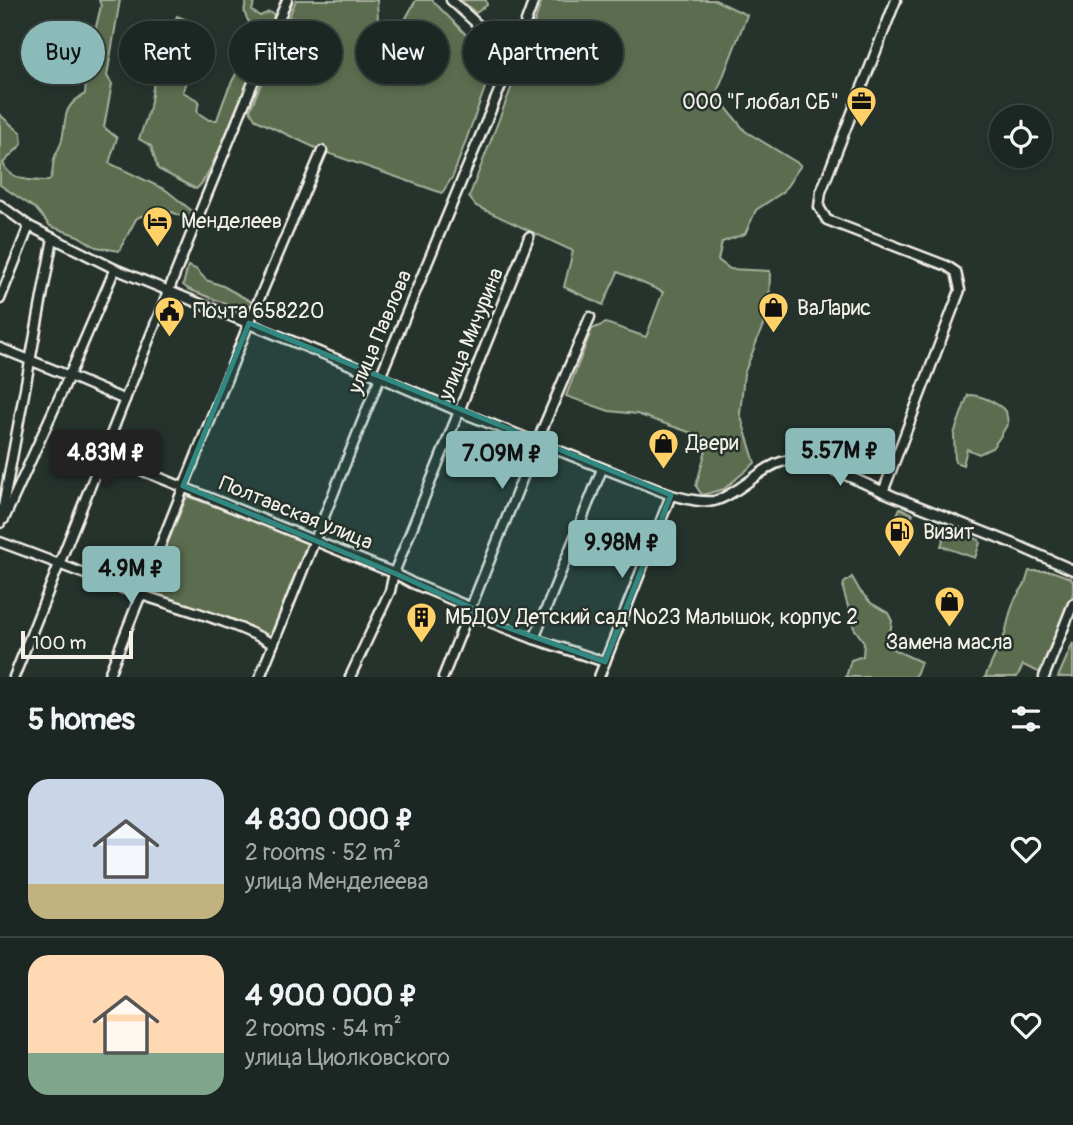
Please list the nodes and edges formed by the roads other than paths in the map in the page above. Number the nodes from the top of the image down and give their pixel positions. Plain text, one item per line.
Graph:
1 (287, 0) edge
2 (451, 0) edge
3 (534, 0) edge
4 (896, 0) edge
5 (474, 21) edge
6 (526, 21) edge
7 (502, 84) edge
8 (322, 151) dead end
9 (0, 205) edge
10 (29, 226) junction
11 (529, 237) dead end
12 (53, 238) junction
13 (115, 269) junction
14 (2, 291) edge
15 (169, 291) junction
16 (0, 299) edge
17 (590, 317) dead end
18 (249, 323) junction
19 (0, 348) edge
20 (29, 360) junction
21 (69, 376) junction
22 (380, 377) junction
23 (125, 400) junction
24 (458, 411) junction
25 (537, 442) junction
26 (104, 455) junction
27 (603, 469) junction
28 (183, 486) junction
29 (883, 492) junction
30 (671, 495) junction
31 (0, 525) edge
32 (314, 540) junction
33 (0, 542) edge
34 (60, 564) junction
35 (1073, 570) edge
36 (394, 573) junction
37 (142, 595) junction
38 (1073, 604) edge
39 (471, 611) junction
40 (534, 639) junction
41 (273, 644) junction
42 (605, 662) junction
43 (15, 677) edge
44 (108, 677) edge
45 (260, 677) edge
46 (350, 677) edge
47 (443, 677) edge
48 (599, 677) edge
49 (1044, 677) edge

1 - 15 street
2 - 5 street
3 - 6 street, улица Павлова
4 - 29 street
7 - 22 street, улица Павлова
8 - 18 street
9 - 10 street
10 - 12 street
10 - 14 street
11 - 24 street, улица Мичурина
12 - 13 street
12 - 20 street
13 - 15 street
13 - 21 street
14 - 16 street
15 - 18 street
15 - 23 street
17 - 25 street
18 - 22 street
18 - 28 street
19 - 20 street
20 - 21 street
20 - 31 street
21 - 23 street
21 - 31 street
22 - 24 street
22 - 32 street, улица Павлова
23 - 26 street
24 - 25 street
24 - 36 street, улица Мичурина
25 - 27 street
25 - 39 street
26 - 28 street, Полтавская улица
26 - 34 street
27 - 30 street
27 - 40 street
28 - 32 street, Полтавская улица
28 - 37 street
29 - 30 street
29 - 35 street
30 - 42 street
32 - 36 street, Полтавская улица
32 - 41 street, улица Павлова
33 - 34 street
34 - 37 street
34 - 43 street
36 - 39 street, Полтавская улица
36 - 46 street, улица Мичурина
37 - 41 street
37 - 44 street
38 - 49 street
39 - 40 street, Полтавская улица
39 - 47 street
40 - 42 street, Полтавская улица
41 - 45 street, улица Павлова
42 - 48 street

